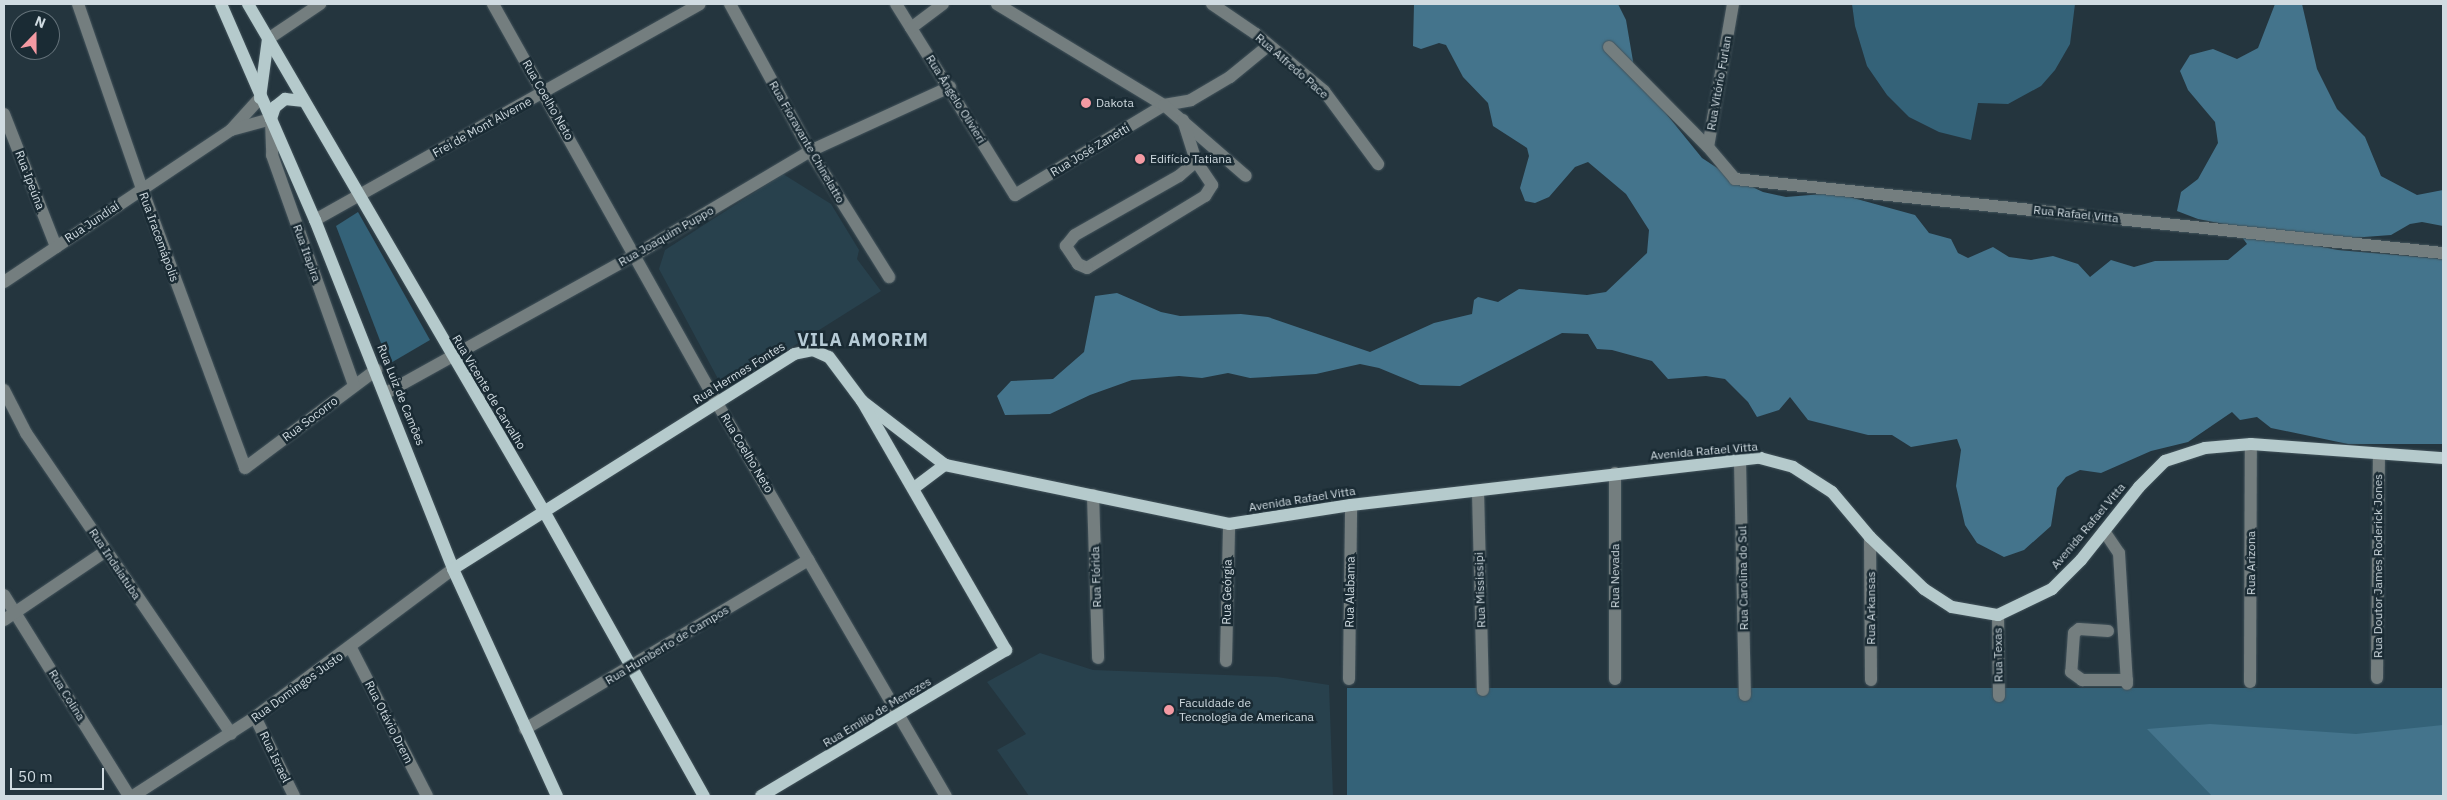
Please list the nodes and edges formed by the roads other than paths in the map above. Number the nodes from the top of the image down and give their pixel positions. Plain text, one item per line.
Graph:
1 (78, 4) edge
2 (221, 4) edge
3 (248, 4) edge
4 (320, 4) edge
5 (493, 4) edge
6 (700, 4) edge
7 (730, 4) edge
8 (896, 4) edge
9 (943, 4) edge
10 (997, 4) edge
11 (1212, 4) edge
12 (1733, 4) edge
13 (910, 28) junction
14 (268, 39) junction
15 (1269, 45) junction
16 (1609, 47) dead end
17 (950, 87) junction
18 (545, 92) junction
19 (260, 98) junction
20 (304, 101) junction
21 (1164, 105) junction
22 (4, 114) edge
23 (271, 119) junction
24 (1183, 120) junction
25 (231, 130) junction
26 (1708, 147) junction
27 (810, 151) junction
28 (1717, 160) joint
29 (1196, 161) junction
30 (1378, 164) dead end
31 (1246, 176) dead end
32 (142, 189) junction
33 (357, 195) junction
34 (1015, 195) joint
35 (316, 220) junction
36 (56, 247) junction
37 (2443, 253) edge
38 (635, 255) junction
39 (890, 277) dead end
40 (4, 282) edge
41 (451, 357) junction
42 (376, 370) junction
43 (354, 385) junction
44 (4, 390) edge
45 (386, 393) junction
46 (862, 401) junction
47 (717, 403) junction
48 (2251, 444) junction
49 (2379, 454) junction
50 (2443, 458) edge
51 (1740, 461) junction
52 (944, 465) junction
53 (245, 468) joint
54 (1616, 473) junction
55 (914, 488) junction
56 (1478, 490) junction
57 (1093, 495) junction
58 (1351, 505) junction
59 (544, 513) junction
60 (1229, 524) junction
61 (2104, 530) junction
62 (1870, 537) junction
63 (106, 551) junction
64 (809, 560) junction
65 (454, 569) junction
66 (4, 595) edge
67 (15, 612) junction
68 (1998, 615) junction
69 (4, 620) edge
70 (2108, 631) dead end
71 (351, 648) junction
72 (1006, 650) joint
73 (1098, 658) dead end
74 (1226, 661) dead end
75 (632, 667) junction
76 (2377, 678) dead end
77 (1349, 679) dead end
78 (1615, 679) dead end
79 (1871, 680) dead end
80 (2250, 682) dead end
81 (1483, 690) dead end
82 (1745, 694) dead end
83 (1999, 696) dead end
84 (899, 716) junction
85 (255, 718) junction
86 (525, 729) junction
87 (231, 734) junction
88 (129, 796) edge
89 (133, 796) edge
90 (294, 796) edge
91 (426, 796) edge
92 (557, 796) edge
93 (704, 796) edge
94 (761, 796) edge
95 (946, 796) edge

1 - 32 street, Rua Iracemápolis
2 - 19 main road, Rua Luiz de Camões
3 - 14 main road, Rua Vicente de Carvalho
4 - 14 street
5 - 18 street, Rua Coelho Neto
6 - 18 street, Frei de Mont Alverne
7 - 27 street, Rua Fioravante Chinelatto
8 - 13 street, Rua Ângelo Olivieri
9 - 13 street
10 - 21 street
11 - 15 street, Rua Alfredo Pace
12 - 26 street, Rua Vitório Furlan
13 - 17 street, Rua Ângelo Olivieri
14 - 19 main road
14 - 20 main road, Rua Vicente de Carvalho
15 - 21 street
15 - 30 street, Rua Alfredo Pace
16 - 26 street
17 - 27 street, Rua Joaquim Puppo
17 - 34 street, Rua Ângelo Olivieri
18 - 33 street, Frei de Mont Alverne
18 - 38 street, Rua Coelho Neto
19 - 23 main road, Rua Luiz de Camões
19 - 25 street, Rua Jundiaí
20 - 23 main road
20 - 33 main road, Rua Vicente de Carvalho
21 - 24 street
21 - 34 street, Rua José Zanetti
22 - 36 street, Rua Ipeúna
23 - 25 street, Rua Jundiaí
23 - 35 main road, Rua Luiz de Camões
23 - 43 street, Rua Itapira
24 - 29 street
24 - 31 street
25 - 32 street, Rua Jundiaí
26 - 28 street, Rua Vitório Furlan
27 - 38 street, Rua Joaquim Puppo
27 - 39 street, Rua Fioravante Chinelatto
28 - 37 street, Rua Rafael Vitta
29 - 29 street
32 - 36 street, Rua Jundiaí
32 - 53 street, Rua Iracemápolis
33 - 35 street, Frei de Mont Alverne
33 - 41 main road, Rua Vicente de Carvalho
35 - 42 main road, Rua Luiz de Camões
36 - 40 street, Rua Jundiaí
38 - 41 street, Rua Joaquim Puppo
38 - 47 street, Rua Coelho Neto
41 - 45 street, Rua Joaquim Puppo
41 - 59 main road, Rua Vicente de Carvalho
42 - 43 street, Rua Socorro
42 - 45 main road, Rua Luiz de Camões
43 - 53 street, Rua Socorro
44 - 63 street, Rua Indaiatuba
45 - 65 main road, Rua Luiz de Camões
46 - 47 main road, Rua Hermes Fontes
46 - 52 main road, Avenida Rafael Vitta
46 - 55 main road, Rua Hermes Fontes
47 - 59 main road, Rua Hermes Fontes
47 - 64 street, Rua Coelho Neto
48 - 49 main road, Avenida Rafael Vitta
48 - 61 main road, Avenida Rafael Vitta
48 - 80 street, Rua Arizona
49 - 50 main road, Avenida Rafael Vitta
49 - 76 street, Rua Doutor James Roderick Jones
51 - 54 main road, Avenida Rafael Vitta
51 - 62 main road, Avenida Rafael Vitta
51 - 82 street, Rua Carolina do Sul
52 - 55 main road
52 - 57 main road, Avenida Rafael Vitta
54 - 56 main road, Avenida Rafael Vitta
54 - 78 street, Rua Nevada
55 - 72 main road, Rua Hermes Fontes
56 - 58 main road, Avenida Rafael Vitta
56 - 81 street, Rua Mississipi
57 - 60 main road, Avenida Rafael Vitta
57 - 73 street, Rua Flórida
58 - 60 main road, Avenida Rafael Vitta
58 - 77 street, Rua Alabama
59 - 65 main road, Rua Hermes Fontes
59 - 75 main road, Rua Vicente de Carvalho
60 - 74 street, Rua Geórgia
61 - 68 main road, Avenida Rafael Vitta
61 - 70 street
62 - 68 main road, Avenida Rafael Vitta
62 - 79 street, Rua Arkansas
63 - 67 street
63 - 87 street, Rua Indaiatuba
64 - 75 street, Rua Humberto de Campos
64 - 84 street, Rua Coelho Neto
65 - 71 street, Rua Domingos Justo
65 - 86 main road, Rua Luiz de Camões
66 - 67 street, Rua Colina
67 - 69 street
67 - 88 street, Rua Colina
68 - 83 street, Rua Texas
71 - 85 street, Rua Domingos Justo
71 - 91 street, Rua Otávio Drem
72 - 84 main road, Rua Emilio de Menezes
75 - 86 street, Rua Humberto de Campos
75 - 93 main road, Rua Vicente de Carvalho
84 - 94 main road, Rua Emilio de Menezes
84 - 95 street, Rua Coelho Neto
85 - 87 street, Rua Domingos Justo
85 - 90 street, Rua Israel
86 - 92 main road, Rua Luiz de Camões
87 - 89 street, Rua Domingos Justo

